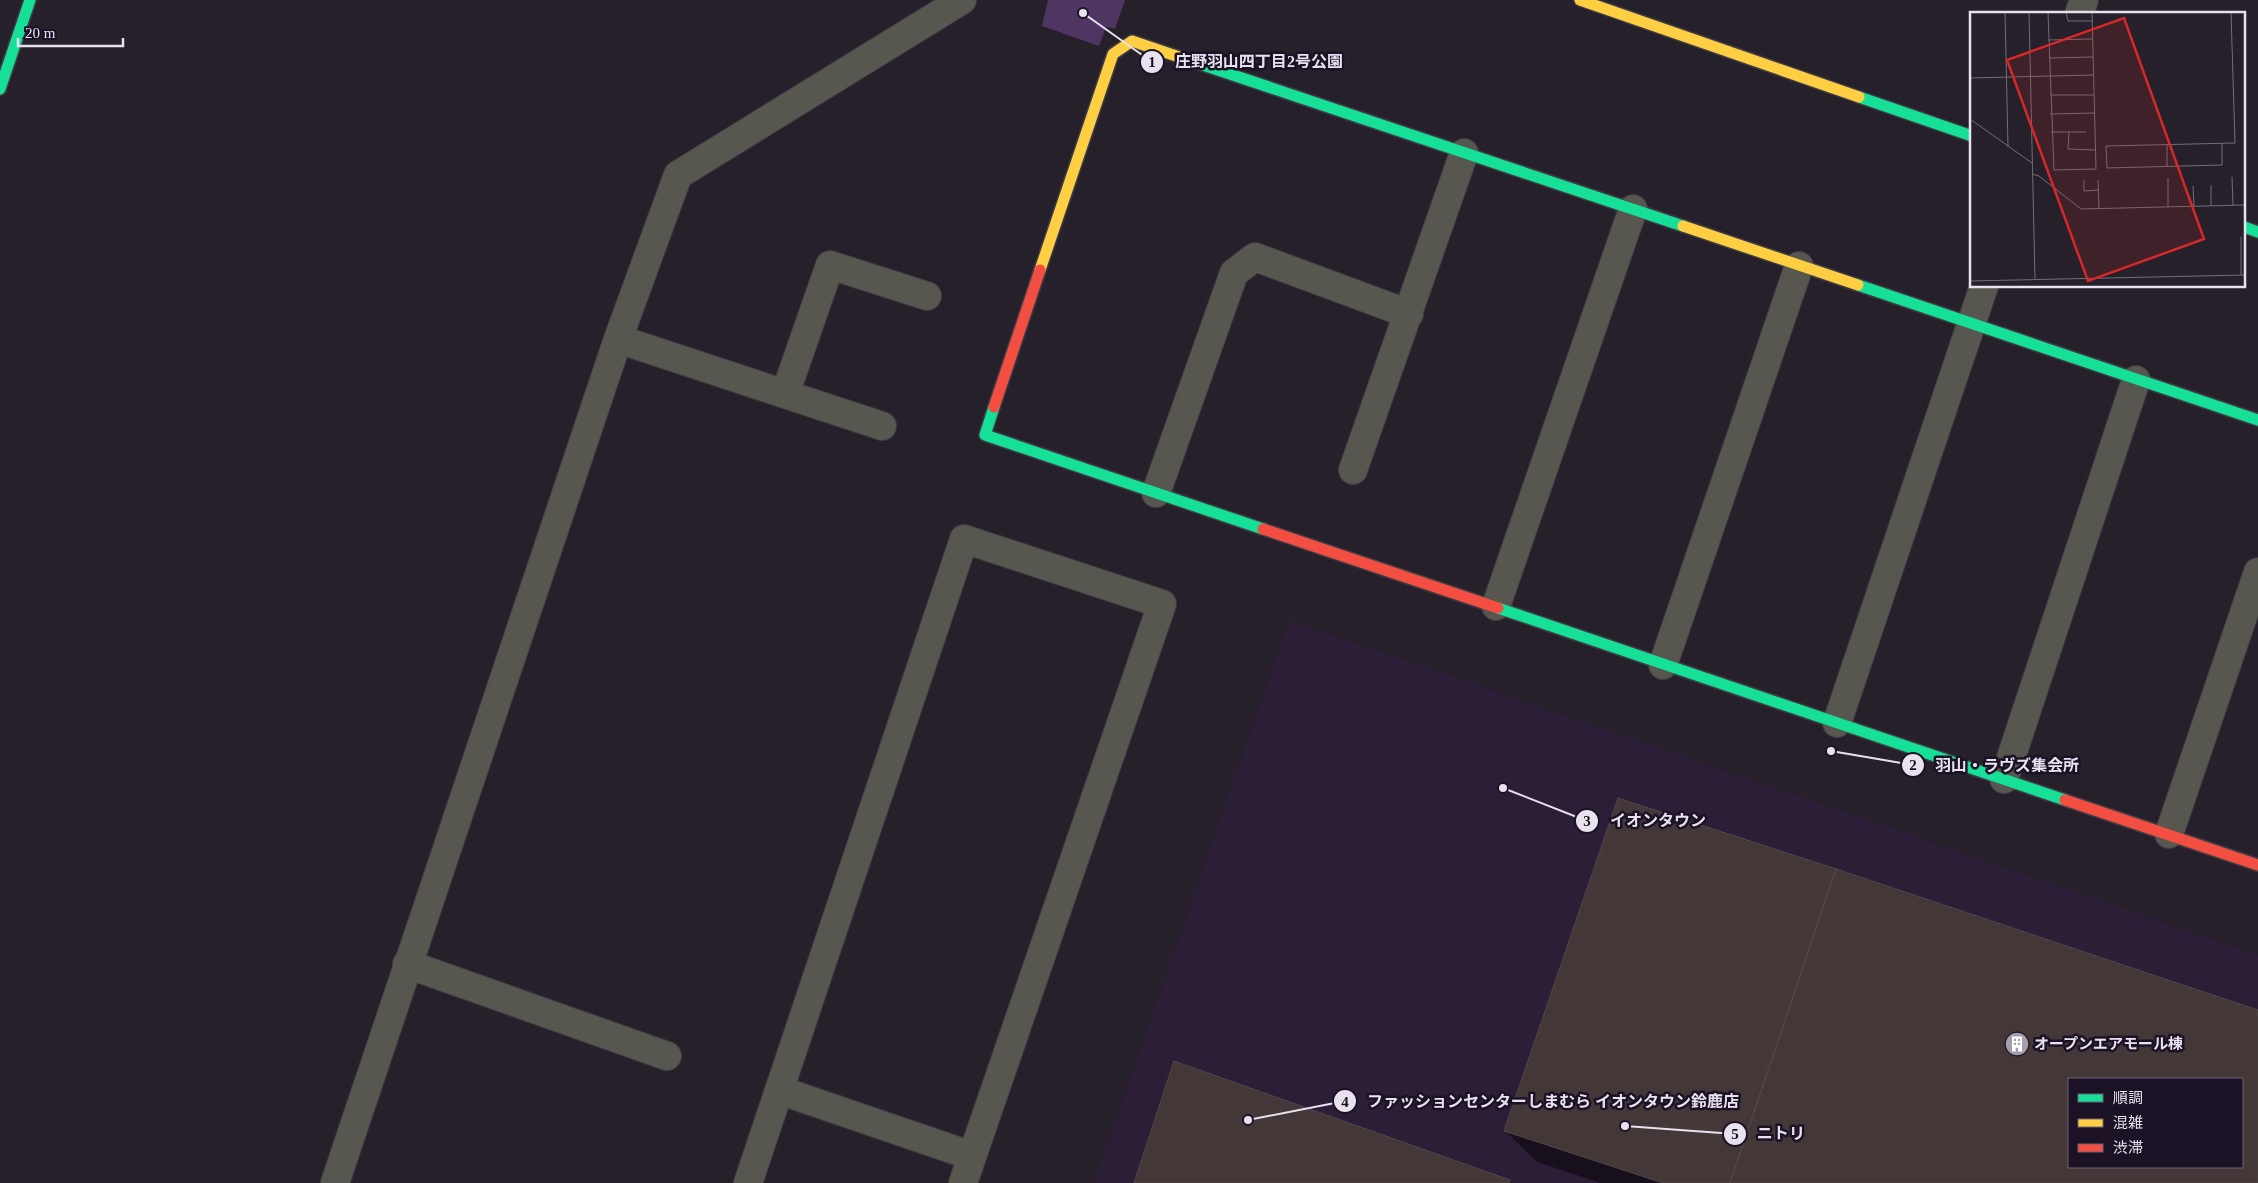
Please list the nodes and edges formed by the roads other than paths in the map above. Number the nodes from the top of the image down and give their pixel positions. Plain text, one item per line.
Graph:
1 (30, 0) edge
2 (962, 0) edge
3 (1580, 0) edge
4 (2084, 0) edge
5 (2080, 12) edge
6 (0, 89) edge
7 (1970, 135) edge
8 (1464, 153) junction
9 (1633, 209) junction
10 (2246, 228) edge
11 (2258, 232) edge
12 (1799, 266) junction
13 (1983, 288) edge
14 (927, 296) dead end
15 (1409, 314) junction
16 (1971, 322) junction
17 (618, 338) junction
18 (2136, 380) junction
19 (785, 394) junction
20 (2258, 420) edge
21 (882, 426) dead end
22 (1353, 470) dead end
23 (1156, 493) junction
24 (2258, 572) edge
25 (1496, 606) junction
26 (1663, 665) junction
27 (1837, 723) junction
28 (2004, 779) junction
29 (2170, 834) junction
30 (2258, 865) edge
31 (407, 964) junction
32 (666, 1056) dead end
33 (779, 1090) junction
34 (972, 1156) junction
35 (334, 1183) edge
36 (748, 1183) edge
37 (963, 1183) edge

1 - 6 street
2 - 17 street
3 - 7 street
4 - 5 street
8 - 9 street
8 - 15 street
8 - 23 street
9 - 12 street
9 - 25 street
10 - 11 street
12 - 16 street
12 - 26 street
13 - 16 street
14 - 19 street
15 - 22 street
15 - 23 street
16 - 18 street
16 - 27 street
17 - 19 street
17 - 31 street
18 - 20 street
18 - 28 street
19 - 21 street
23 - 25 street
24 - 29 street
25 - 26 street
26 - 27 street
27 - 28 street
28 - 29 street
29 - 30 street
31 - 32 street
31 - 35 street
33 - 34 street
33 - 34 street
33 - 36 street
34 - 37 street

